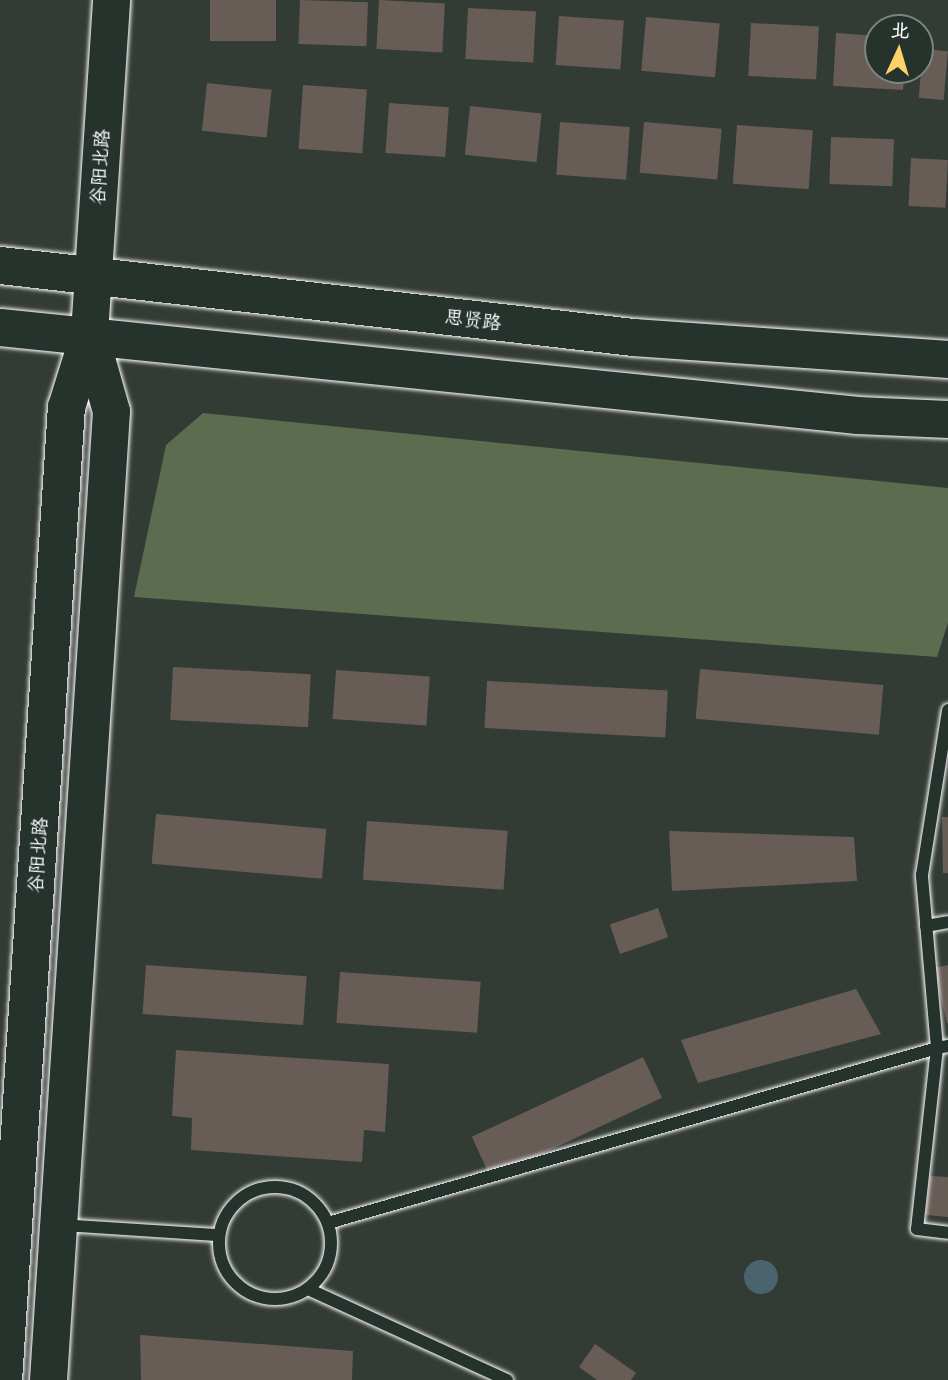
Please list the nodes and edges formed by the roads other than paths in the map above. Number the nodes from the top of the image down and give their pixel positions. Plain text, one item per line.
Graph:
1 (111, 0) edge
2 (0, 265) edge
3 (92, 278) junction
4 (0, 327) edge
5 (89, 333) junction
6 (948, 359) edge
7 (948, 419) edge
8 (948, 710) edge
9 (944, 762) edge
10 (948, 922) edge
11 (926, 926) junction
12 (942, 1047) edge
13 (328, 1223) junction
14 (58, 1225) junction
15 (948, 1233) edge
16 (218, 1235) junction
17 (308, 1289) junction
18 (3, 1380) edge
19 (48, 1380) edge
20 (507, 1380) edge

1 - 3 main road, 谷阳北路
2 - 3 main road, 思贤路
3 - 5 main road, 谷阳北路
3 - 6 main road, 思贤路
4 - 5 main road
5 - 7 main road
5 - 14 main road, 谷阳北路
5 - 18 main road, 谷阳北路
8 - 9 lane
9 - 11 lane
10 - 11 lane
11 - 12 lane
12 - 13 lane
12 - 15 lane
13 - 16 lane
13 - 17 lane
14 - 16 lane
14 - 19 main road, 谷阳北路
16 - 17 lane
17 - 20 lane

